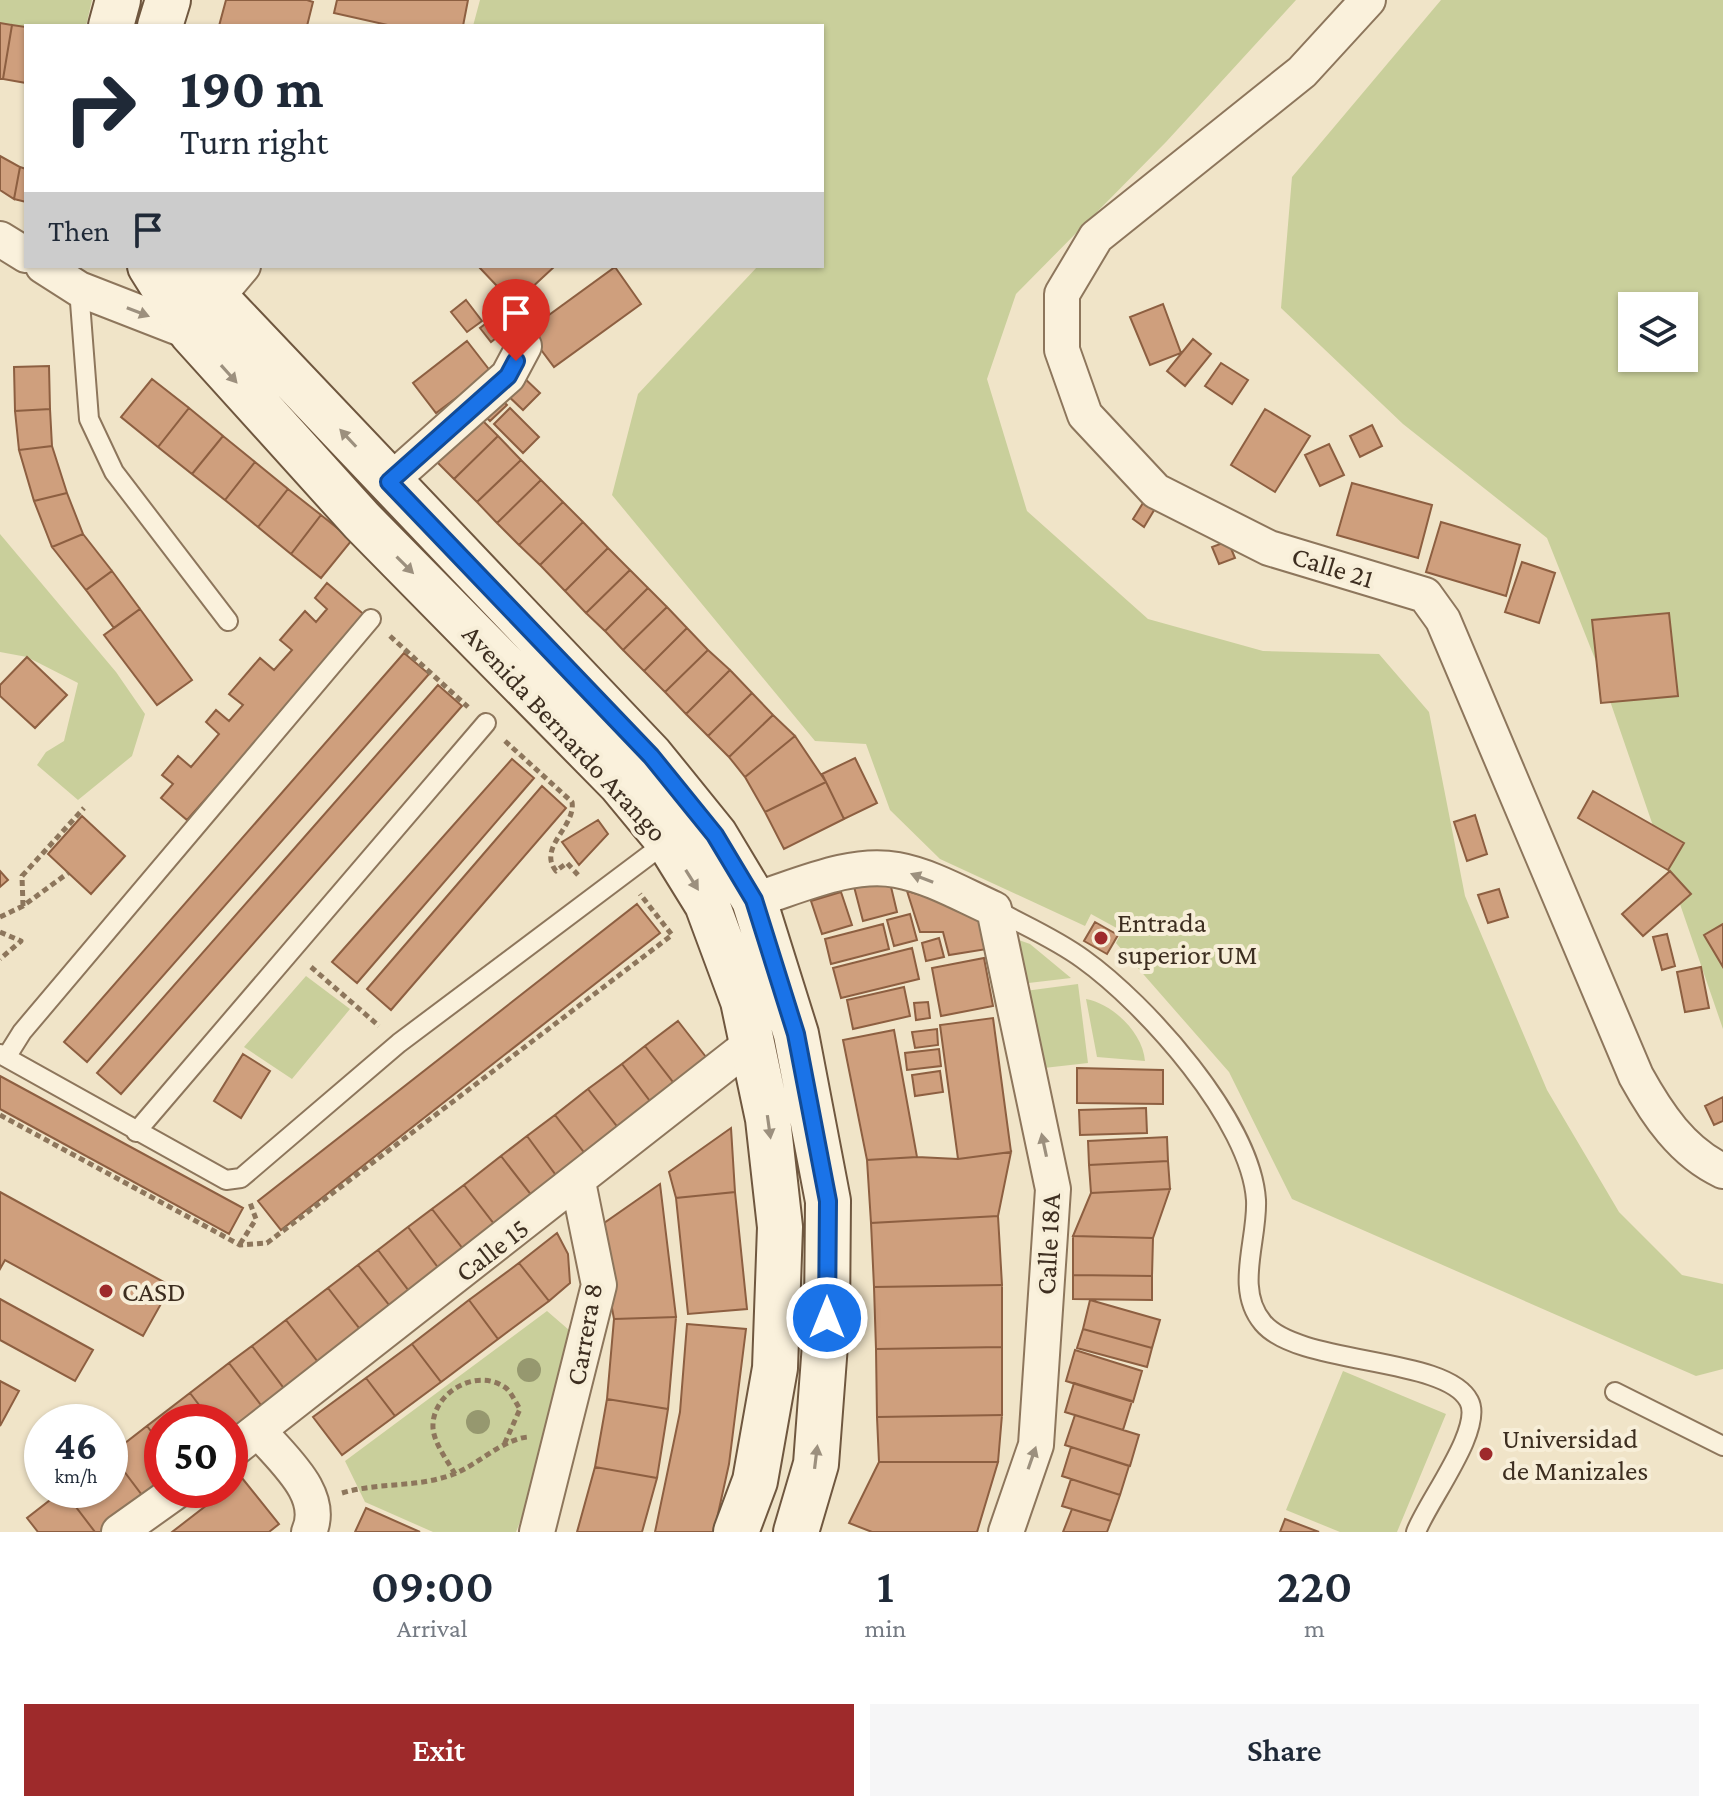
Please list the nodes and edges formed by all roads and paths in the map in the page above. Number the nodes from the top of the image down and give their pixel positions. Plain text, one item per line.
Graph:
1 (118, 0) edge
2 (168, 0) edge
3 (1368, 0) edge
4 (112, 24) edge
5 (161, 24) edge
6 (0, 239) edge
7 (24, 254) edge
8 (46, 268) edge
9 (151, 268) edge
10 (219, 277) edge
11 (79, 289) junction
12 (192, 333) junction
13 (524, 346) dead end
14 (389, 482) junction
15 (371, 619) dead end
16 (228, 621) dead end
17 (486, 723) dead end
18 (84, 808) dead end
19 (668, 841) junction
20 (556, 871) dead end
21 (68, 873) dead end
22 (577, 876) dead end
23 (625, 876) junction
24 (754, 900) junction
25 (23, 906) junction
26 (994, 909) junction
27 (0, 917) edge
28 (0, 932) edge
29 (293, 950) junction
30 (1, 957) edge
31 (399, 1043) junction
32 (752, 1043) junction
33 (3, 1055) edge
34 (0, 1115) edge
35 (136, 1132) junction
36 (1723, 1171) edge
37 (241, 1178) junction
38 (578, 1182) junction
39 (240, 1245) junction
40 (1615, 1392) dead end
41 (259, 1431) junction
42 (564, 1438) junction
43 (248, 1439) edge
44 (1723, 1446) edge
45 (503, 1448) junction
46 (455, 1474) junction
47 (153, 1508) edge
48 (313, 1518) edge
49 (1421, 1530) edge
50 (119, 1532) edge
51 (537, 1532) edge
52 (736, 1532) edge
53 (796, 1532) edge
54 (1006, 1532) edge

1 - 4 main road
2 - 5 main road
3 - 36 street, Calle 21
6 - 7 street
8 - 11 street
9 - 12 main road, Avenida Bernardo Arango
14 -> 10 main road, Avenida Bernardo Arango
11 -> 12 street
11 - 16 lane
12 -> 19 main road, Avenida Bernardo Arango
13 - 14 street
14 - 24 main road, Avenida Bernardo Arango
15 - 33 lane
17 - 29 lane
18 - 25 path
19 - 23 lane
19 -> 32 main road, Avenida Bernardo Arango
20 - 22 path
21 - 25 path
23 - 31 lane
23 - 39 path
26 -> 24 street
53 -> 24 main road, Avenida Bernardo Arango
25 - 27 path
26 - 49 lane
54 -> 26 street, Calle 18A
28 - 30 path
29 - 31 path
29 - 35 lane
31 - 37 lane
32 - 38 street, Calle 15
32 -> 52 main road, Avenida Bernardo Arango
33 - 35 lane
34 - 39 path
35 - 37 lane
37 - 39 path
38 - 41 street, Calle 15
38 - 42 street, Carrera 8
40 - 44 lane
41 - 43 street, Calle 15
41 - 48 street
42 - 45 path
42 - 51 street, Carrera 8
45 - 46 path
45 - 46 path
46 - 48 path
47 - 50 street

